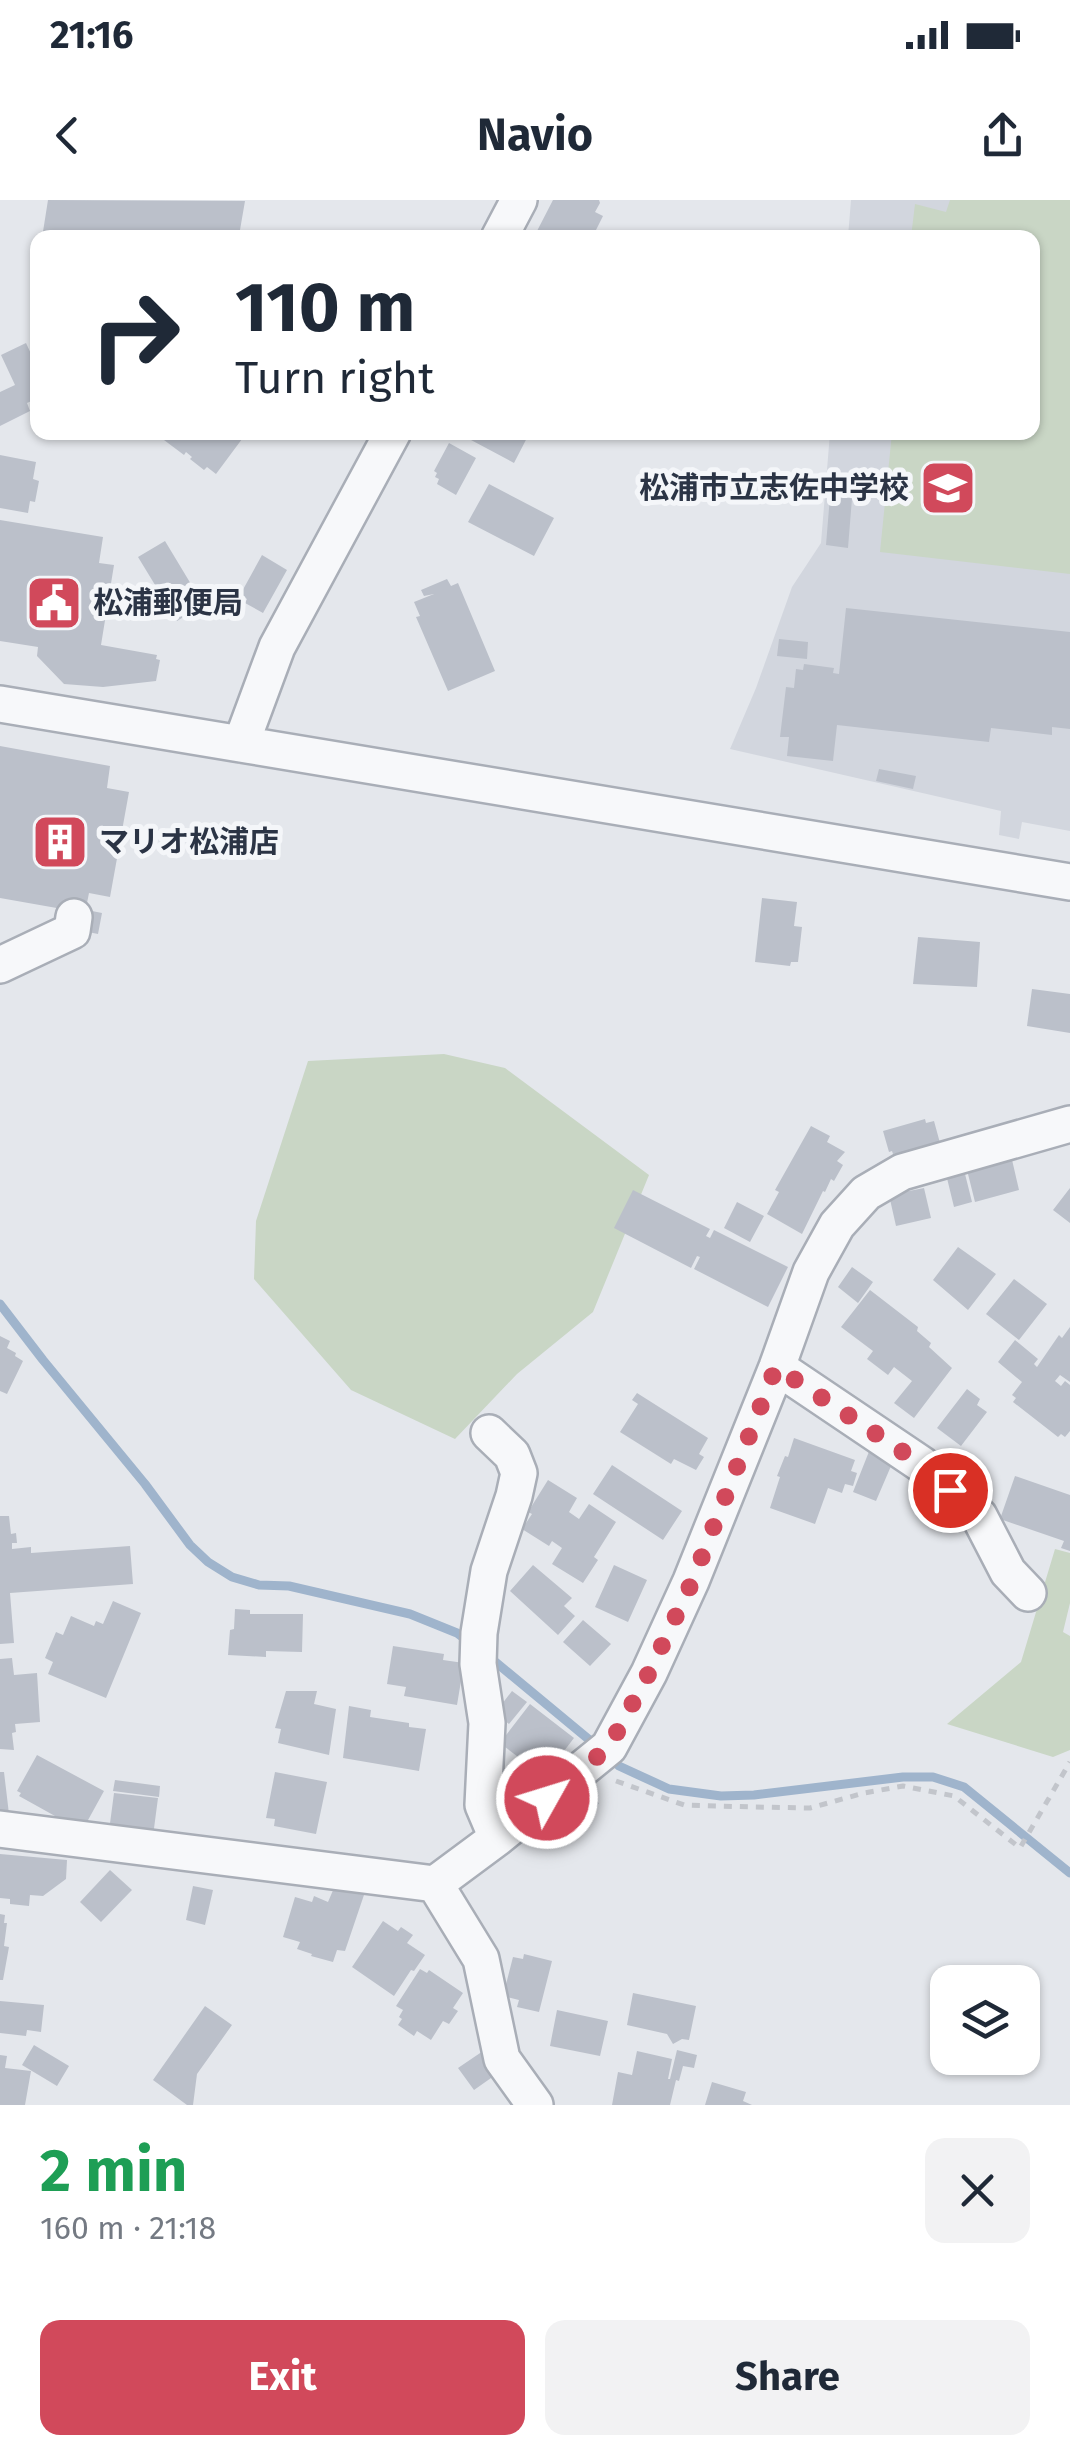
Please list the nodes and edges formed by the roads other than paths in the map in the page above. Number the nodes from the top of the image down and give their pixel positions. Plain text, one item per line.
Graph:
1 (519, 200) edge
2 (503, 230) edge
3 (390, 440) edge
4 (0, 704) edge
5 (242, 744) junction
6 (1070, 882) edge
7 (74, 917) dead end
8 (0, 965) edge
9 (1070, 1124) edge
10 (776, 1367) junction
11 (489, 1433) dead end
12 (1028, 1592) dead end
13 (0, 1829) edge
14 (497, 1838) junction
15 (435, 1884) junction
16 (535, 2105) edge

1 - 2 street
3 - 5 street
4 - 5 street
5 - 6 street
7 - 8 street
9 - 10 street
10 - 12 street
10 - 14 street
11 - 14 street
13 - 15 street
14 - 15 street
15 - 16 street

